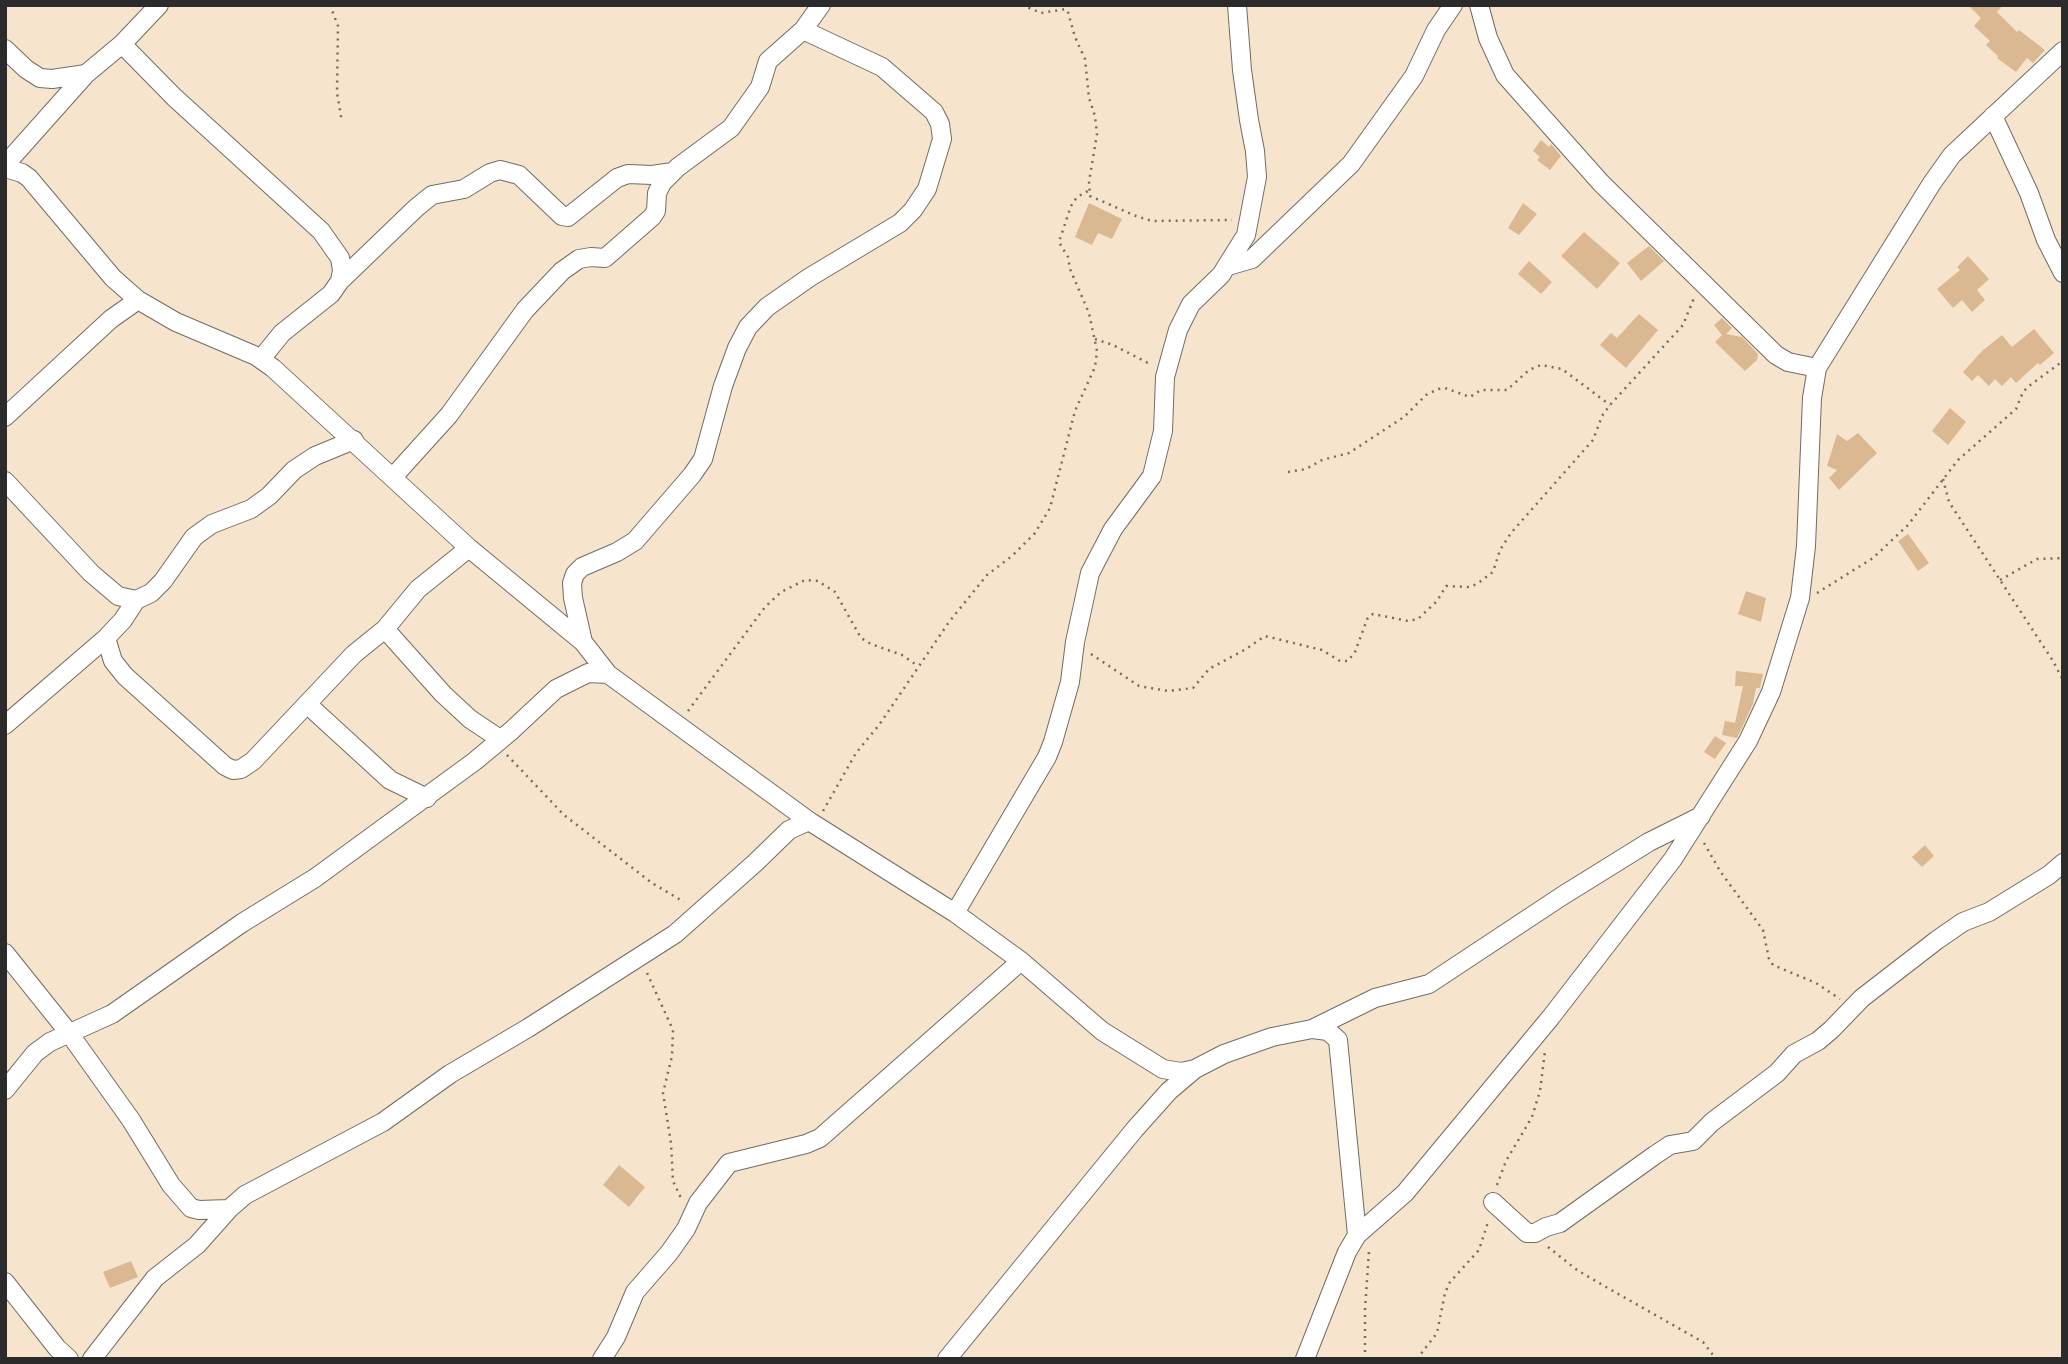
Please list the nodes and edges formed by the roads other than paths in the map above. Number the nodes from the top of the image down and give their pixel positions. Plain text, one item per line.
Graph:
1 (159, 5) edge
2 (821, 5) edge
3 (1237, 5) edge
4 (1453, 5) edge
5 (1479, 5) edge
6 (803, 30) junction
7 (122, 44) junction
8 (5, 49) edge
9 (2063, 51) edge
10 (86, 74) junction
11 (1993, 116) junction
12 (5, 166) edge
13 (673, 172) junction
14 (1228, 266) junction
15 (2063, 273) edge
16 (340, 281) junction
17 (138, 300) junction
18 (261, 359) junction
19 (1817, 368) junction
20 (5, 417) edge
21 (354, 440) junction
22 (393, 477) junction
23 (5, 481) edge
24 (469, 548) junction
25 (136, 600) junction
26 (385, 629) junction
27 (106, 638) junction
28 (583, 642) junction
29 (608, 674) junction
30 (307, 704) junction
31 (5, 725) edge
32 (498, 741) junction
33 (427, 798) junction
34 (1700, 818) junction
35 (809, 821) junction
36 (2063, 863) edge
37 (955, 913) junction
38 (5, 953) edge
39 (1021, 961) junction
40 (1312, 1028) junction
41 (69, 1033) junction
42 (1195, 1069) junction
43 (5, 1090) edge
44 (1493, 1202) dead end
45 (229, 1209) junction
46 (1357, 1235) junction
47 (5, 1282) edge
48 (69, 1359) edge
49 (92, 1359) edge
50 (602, 1359) edge
51 (947, 1359) edge
52 (1305, 1359) edge

1 - 7 street
2 - 6 street
3 - 14 street
4 - 14 street
5 - 19 street
6 - 13 street
6 - 28 street
7 - 10 street
7 - 16 street
8 - 10 street
9 - 11 street
10 - 12 street
11 - 15 street
11 - 19 street
12 - 17 street
13 - 16 street
13 - 22 street
14 - 37 street
16 - 18 street
17 - 18 street
17 - 20 street
18 - 21 street
19 - 34 street
21 - 22 street
21 - 25 street
22 - 24 street
23 - 25 street
24 - 26 street
24 - 28 street
25 - 27 street
26 - 30 street
26 - 32 street
27 - 30 street
27 - 31 street
28 - 29 street
29 - 32 street
29 - 35 street
30 - 33 street
32 - 33 street
33 - 41 street
34 - 40 street
34 - 46 street
35 - 37 street
35 - 45 street
36 - 44 street
37 - 39 street
38 - 41 street
39 - 42 street
39 - 50 street
40 - 42 street
40 - 46 street
41 - 43 street
41 - 45 street
42 - 51 street
45 - 49 street
46 - 52 street
47 - 48 street

